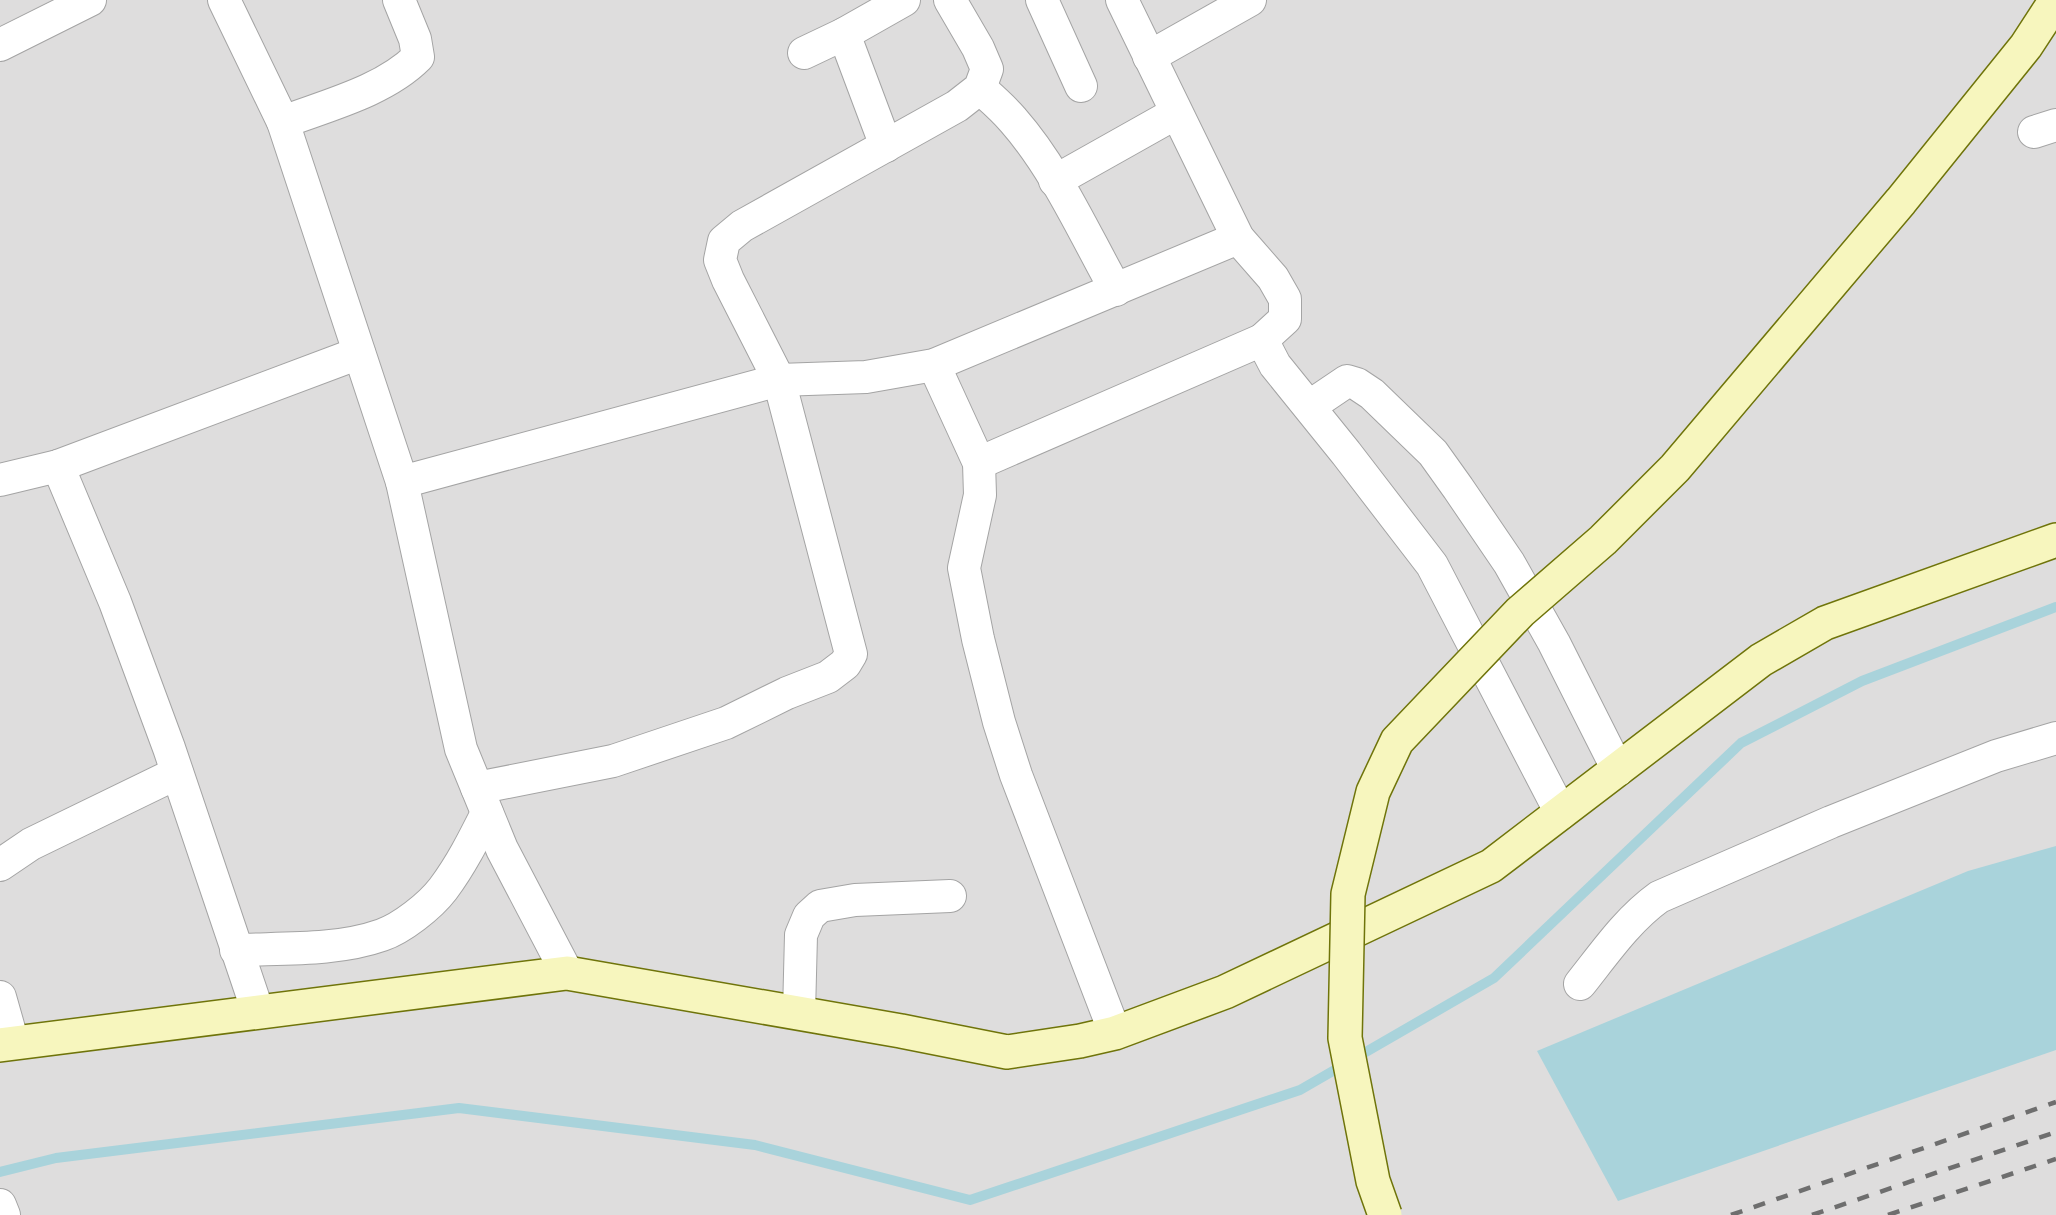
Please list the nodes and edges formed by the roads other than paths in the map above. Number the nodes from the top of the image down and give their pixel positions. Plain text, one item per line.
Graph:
1 (90, 0) edge
2 (224, 0) edge
3 (399, 0) edge
4 (904, 0) edge
5 (1042, 0) edge
6 (1122, 0) edge
7 (1250, 0) edge
8 (2056, 0) edge
9 (961, 3) edge
10 (844, 34) junction
11 (0, 45) edge
12 (804, 53) dead end
13 (1149, 57) junction
14 (1081, 86) dead end
15 (980, 88) junction
16 (1176, 113) junction
17 (283, 122) junction
18 (886, 146) junction
19 (1055, 181) junction
20 (1238, 238) junction
21 (1116, 290) junction
22 (1262, 340) junction
23 (359, 353) junction
24 (934, 365) junction
25 (779, 380) junction
26 (1310, 406) junction
27 (979, 462) junction
28 (58, 466) junction
29 (0, 480) edge
30 (402, 482) junction
31 (2056, 540) edge
32 (2056, 738) edge
33 (1617, 770) junction
34 (177, 773) junction
35 (482, 801) junction
36 (1561, 813) junction
37 (0, 865) edge
38 (950, 896) dead end
39 (236, 950) junction
40 (567, 973) junction
41 (1580, 984) dead end
42 (0, 997) edge
43 (258, 1012) junction
44 (799, 1013) junction
45 (1115, 1033) junction
46 (6, 1044) edge
47 (0, 1205) edge
48 (4, 1215) edge
49 (1385, 1215) edge

1 - 11 street
2 - 17 street
3 - 17 street
4 - 10 street
5 - 14 street
6 - 13 street
7 - 13 street
8 - 49 street, bridge
9 - 15 street
10 - 12 street
10 - 18 street
13 - 16 street
15 - 18 street
15 - 19 street
16 - 19 street
16 - 20 street
17 - 23 street
18 - 25 street
19 - 21 street
20 - 21 street
20 - 22 street
21 - 24 street
22 - 26 street
22 - 27 street
23 - 28 street
23 - 30 street
24 - 25 street
24 - 27 street
25 - 30 street
25 - 35 street
26 - 33 street
26 - 36 street
27 - 45 street
28 - 29 street
28 - 34 street
30 - 35 street
31 - 33 street
32 - 41 street
33 - 36 street
34 - 37 street
34 - 39 street
35 - 39 street
35 - 40 street
36 - 45 street
38 - 44 street
39 - 43 street
40 - 43 street
40 - 44 street
42 - 46 street
43 - 46 street
44 - 45 street
47 - 48 street

